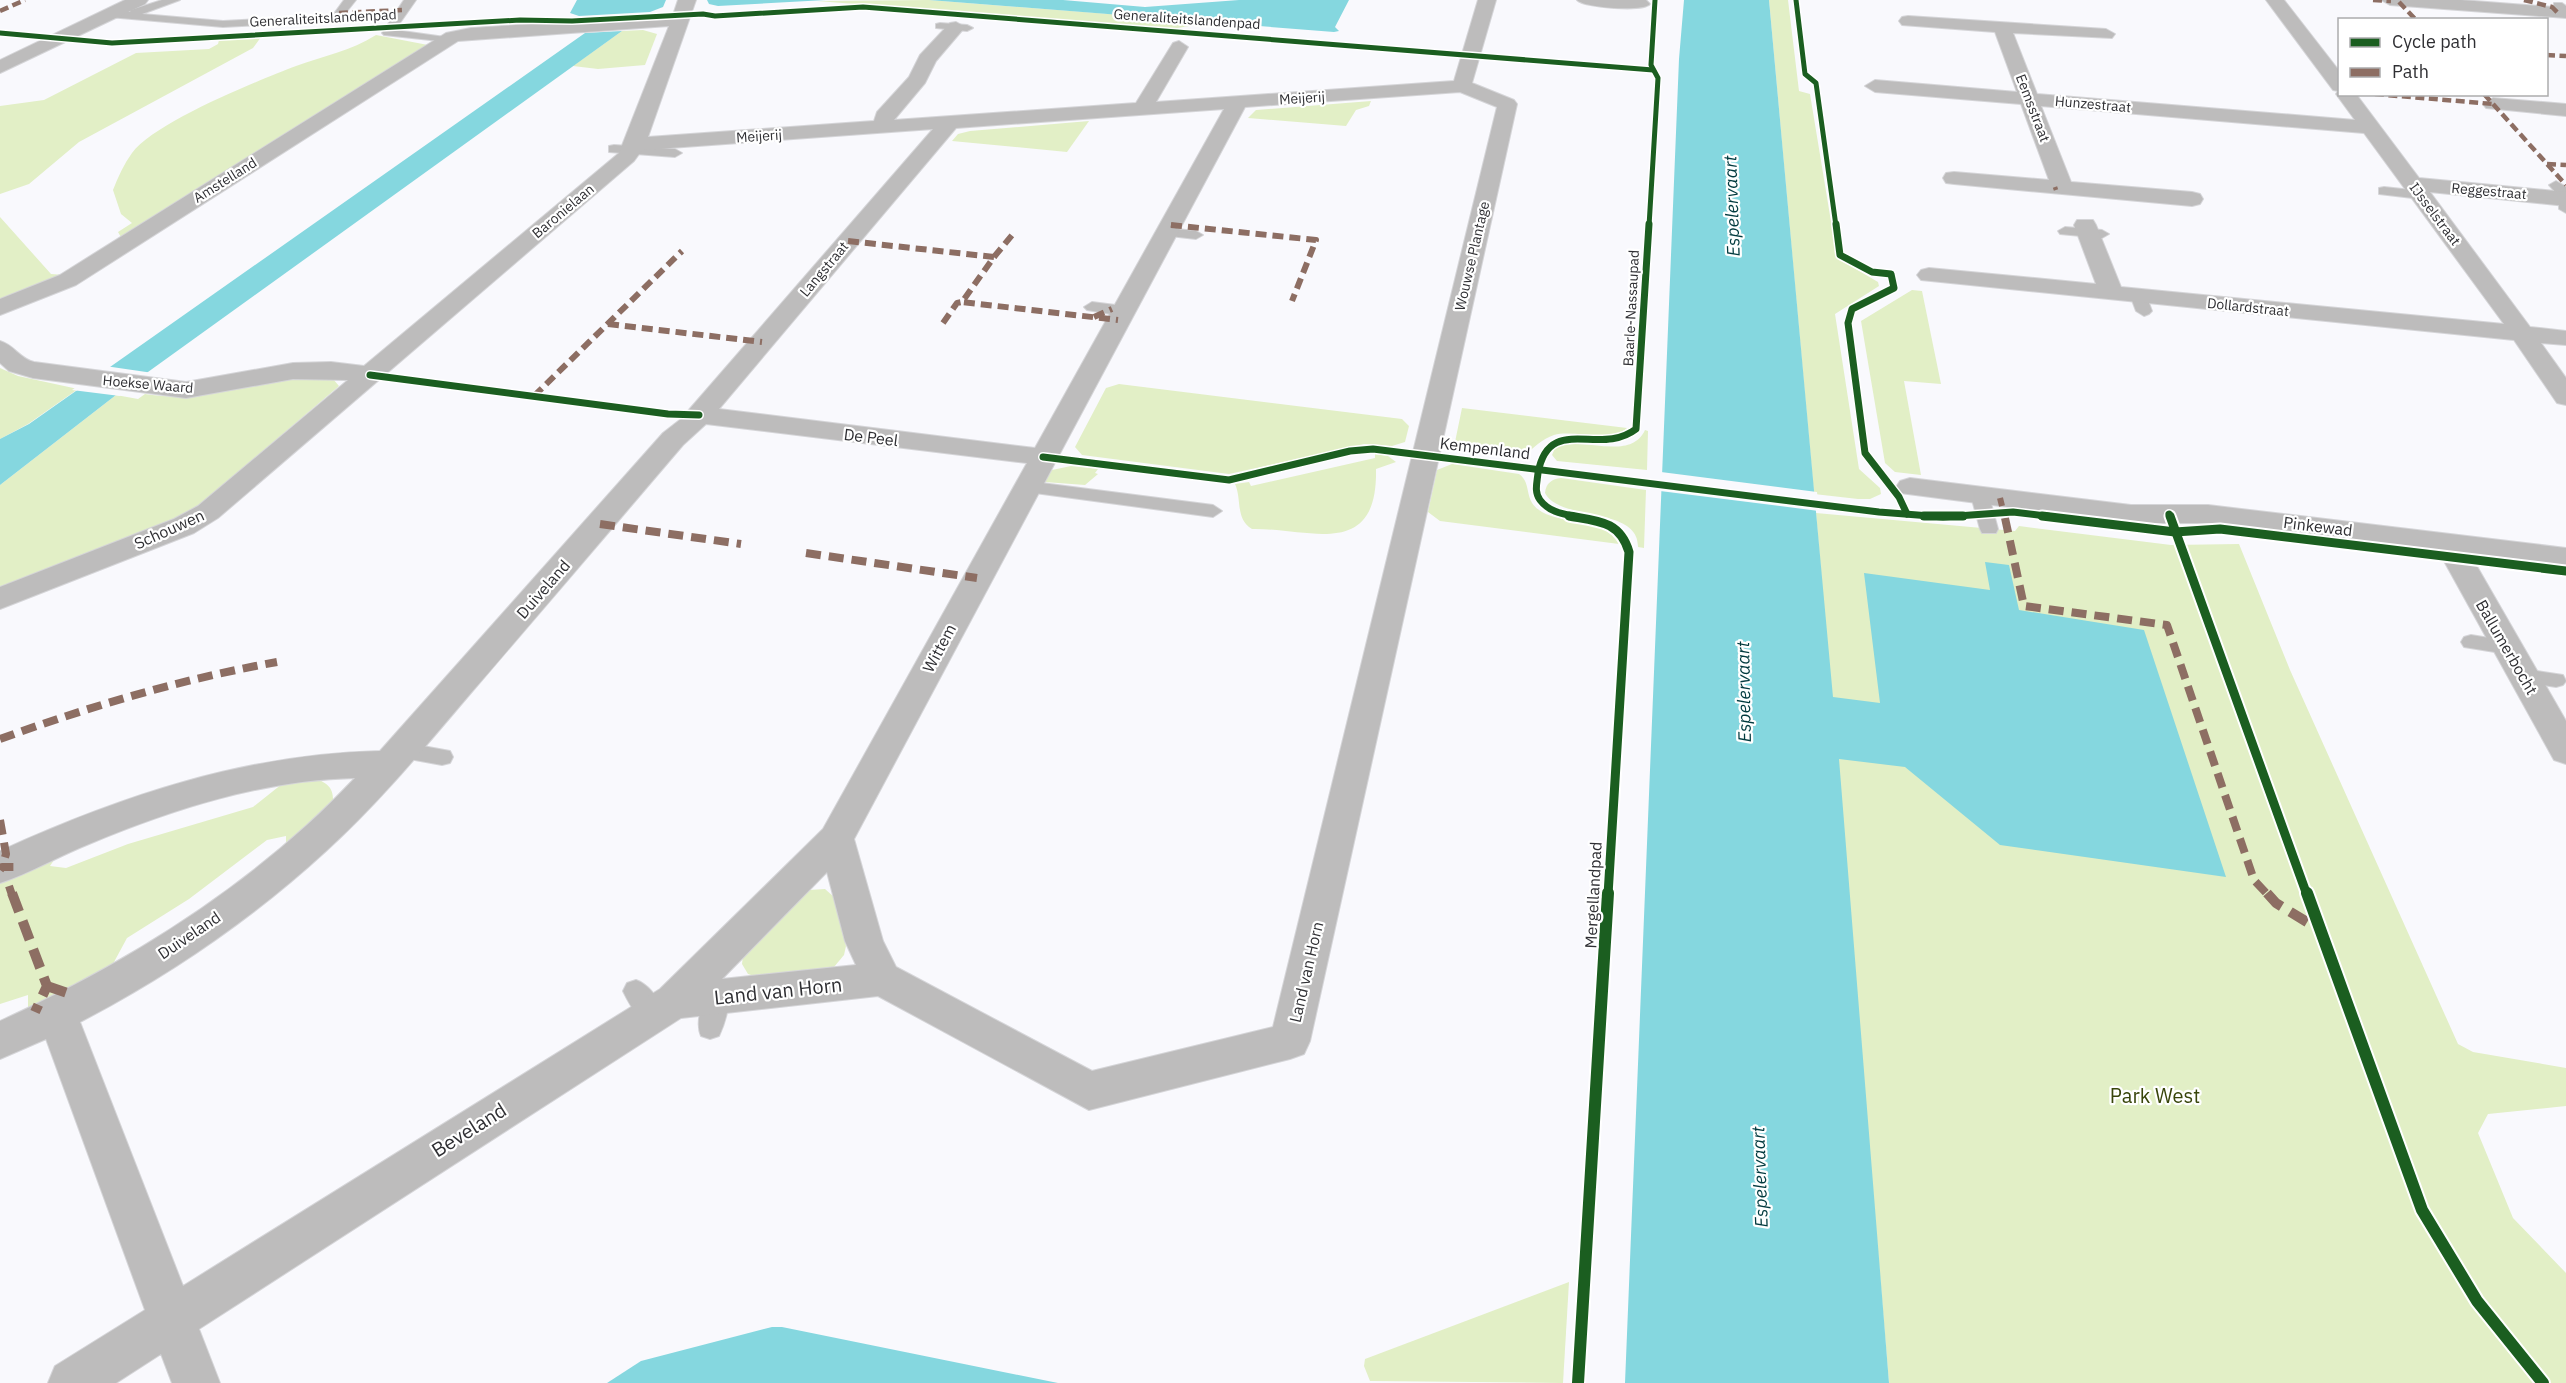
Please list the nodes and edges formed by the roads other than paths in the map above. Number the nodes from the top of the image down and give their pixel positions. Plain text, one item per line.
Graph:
1 (139, 0) edge
2 (174, 0) edge
3 (350, 0) edge
4 (410, 0) edge
5 (1487, 0) edge
6 (1586, 0) edge
7 (2275, 0) edge
8 (2390, 0) edge
9 (1641, 4) dead end
10 (684, 9) edge
11 (2563, 10) edge
12 (116, 15) junction
13 (2003, 16) junction
14 (1908, 21) dead end
15 (954, 27) dead end
16 (2106, 34) dead end
17 (445, 40) junction
18 (1179, 47) dead end
19 (0, 67) edge
20 (2338, 83) edge
21 (1462, 86) junction
22 (1875, 86) dead end
23 (2347, 96) edge
24 (2030, 99) junction
25 (2499, 101) edge
26 (1238, 103) junction
27 (1142, 109) junction
28 (2566, 110) edge
29 (934, 120) junction
30 (883, 127) junction
31 (2370, 127) junction
32 (2530, 129) dead end
33 (628, 147) junction
34 (1954, 178) dead end
35 (2063, 188) junction
36 (2417, 189) junction
37 (2384, 191) dead end
38 (2563, 198) edge
39 (2192, 199) dead end
40 (2085, 231) dead end
41 (1166, 232) junction
42 (1196, 235) dead end
43 (1941, 273) dead end
44 (2110, 293) junction
45 (1092, 307) dead end
46 (0, 308) edge
47 (1123, 311) junction
48 (2522, 334) junction
49 (2566, 338) edge
50 (1, 352) edge
51 (370, 375) junction
52 (2566, 397) edge
53 (699, 415) junction
54 (1424, 464) joint
55 (1035, 472) junction
56 (1911, 487) dead end
57 (1214, 511) dead end
58 (2449, 544) junction
59 (2566, 558) edge
60 (0, 599) edge
61 (2471, 642) dead end
62 (2507, 647) junction
63 (2523, 676) junction
64 (2556, 680) dead end
65 (2566, 751) edge
66 (394, 757) junction
67 (442, 757) dead end
68 (836, 839) junction
69 (0, 868) edge
70 (882, 979) junction
71 (654, 1002) junction
72 (57, 1015) junction
73 (0, 1041) edge
74 (172, 1318) junction
75 (72, 1383) edge
76 (196, 1383) edge

1 - 12 street
2 - 12 lane
3 - 12 lane
4 - 17 lane, Amstelland
5 - 21 street
6 - 9 street
7 - 20 street
8 - 11 street
10 - 17 street, Amstelland
10 - 33 street, Baronielaan
12 - 19 street
13 - 14 street
13 - 16 street
13 - 24 street, Eemsstraat
15 - 30 street
17 - 46 street, Amstelland
18 - 27 street
21 - 26 street, Meijerij
21 - 54 street, Wouwse Plantage
22 - 24 street, Hunzestraat
23 - 31 street, IJsselstraat
24 - 31 street, Hunzestraat
24 - 35 street, Eemsstraat
25 - 28 street
25 - 32 street
26 - 27 street, Meijerij
26 - 41 street
27 - 29 street, Meijerij
29 - 30 street, Meijerij
29 - 53 street, Langstraat
30 - 33 street, Meijerij
31 - 36 street, IJsselstraat
33 - 51 street, Baronielaan
34 - 35 street
35 - 39 street
36 - 37 lane
36 - 38 street, Reggestraat
36 - 48 street, IJsselstraat
40 - 44 street
41 - 42 lane
41 - 47 street
43 - 44 street, Dollardstraat
44 - 48 street, Dollardstraat
45 - 47 lane
47 - 55 street
48 - 49 street, Dollardstraat
48 - 52 street, IJsselstraat
50 - 51 street, Hoekse Waard
51 - 60 street, Schouwen
53 - 55 street, De Peel
53 - 66 street, Duiveland
54 - 70 street, Land van Horn
55 - 57 lane, De Peel
55 - 68 street, Wittem
56 - 58 street, Pinkewad
58 - 59 street, Pinkewad
58 - 62 street, Ballumerbocht
61 - 62 lane
62 - 63 street, Ballumerbocht
63 - 64 lane
63 - 65 street, Ballumerbocht
66 - 67 lane
66 - 69 street
66 - 72 street, Duiveland
68 - 70 street
68 - 71 street, Beveland
70 - 71 street, Land van Horn
71 - 74 street, Beveland
72 - 73 street, Duiveland
72 - 74 street
74 - 75 street, Beveland
74 - 76 street

